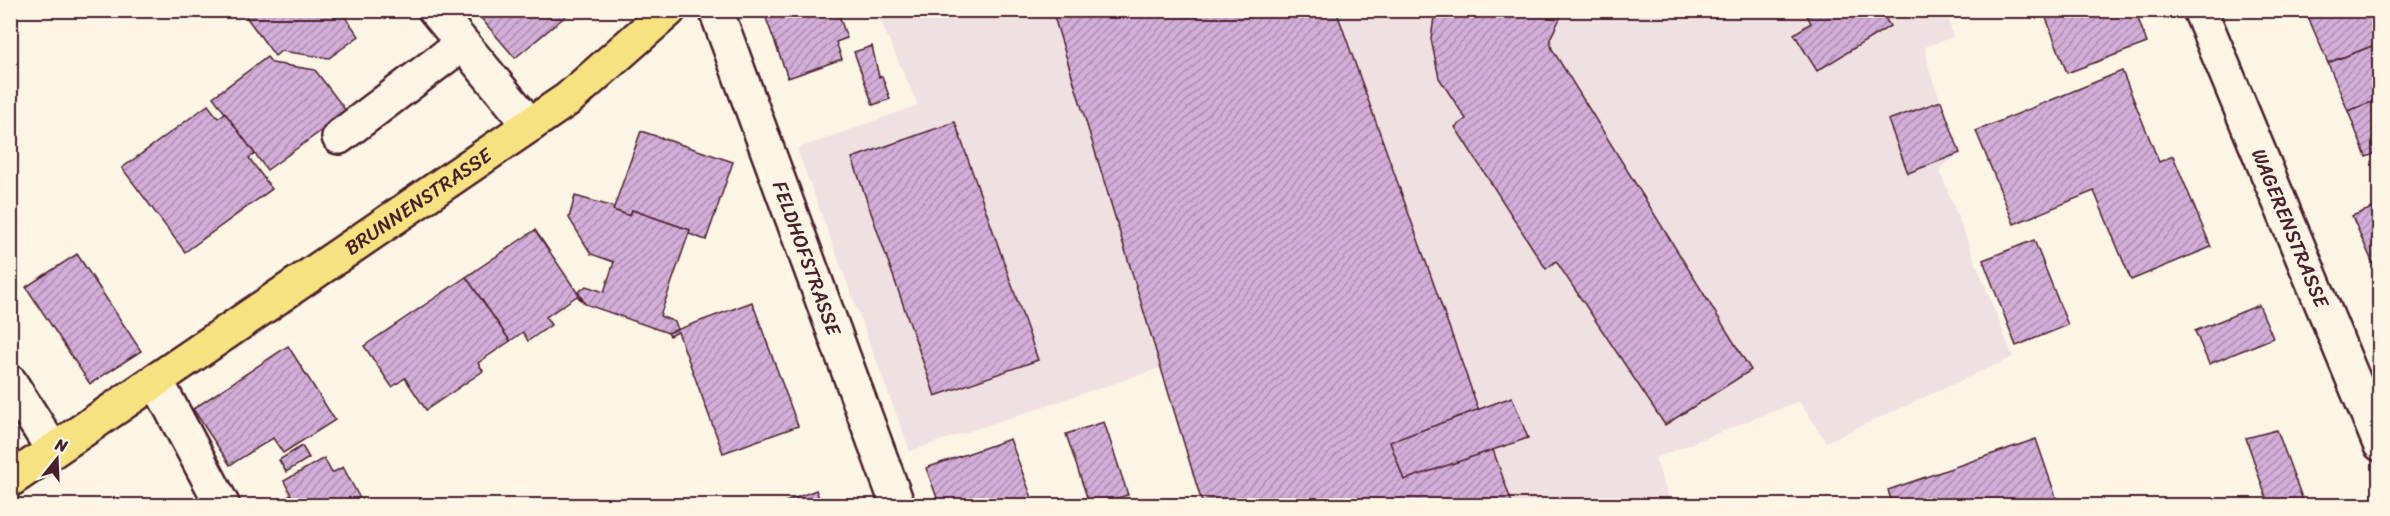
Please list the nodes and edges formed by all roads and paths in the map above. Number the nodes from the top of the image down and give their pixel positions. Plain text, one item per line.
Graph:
1 (435, 10) edge
2 (669, 10) edge
3 (716, 10) edge
4 (2199, 10) edge
5 (462, 44) junction
6 (530, 125) junction
7 (339, 137) dead end
8 (156, 380) junction
9 (10, 382) edge
10 (2379, 444) edge
11 (53, 450) junction
12 (10, 480) edge
13 (222, 506) edge
14 (898, 506) edge

1 - 5 street
2 - 6 main road, BRUNNENSTRASSE
3 - 14 street, FELDHOFSTRASSE
4 - 10 street, WAGERENSTRASSE
5 - 6 street
5 - 7 street
6 - 8 main road, BRUNNENSTRASSE
8 - 11 main road, BRUNNENSTRASSE
8 - 13 street
9 - 11 street
11 - 12 main road, BRUNNENSTRASSE

